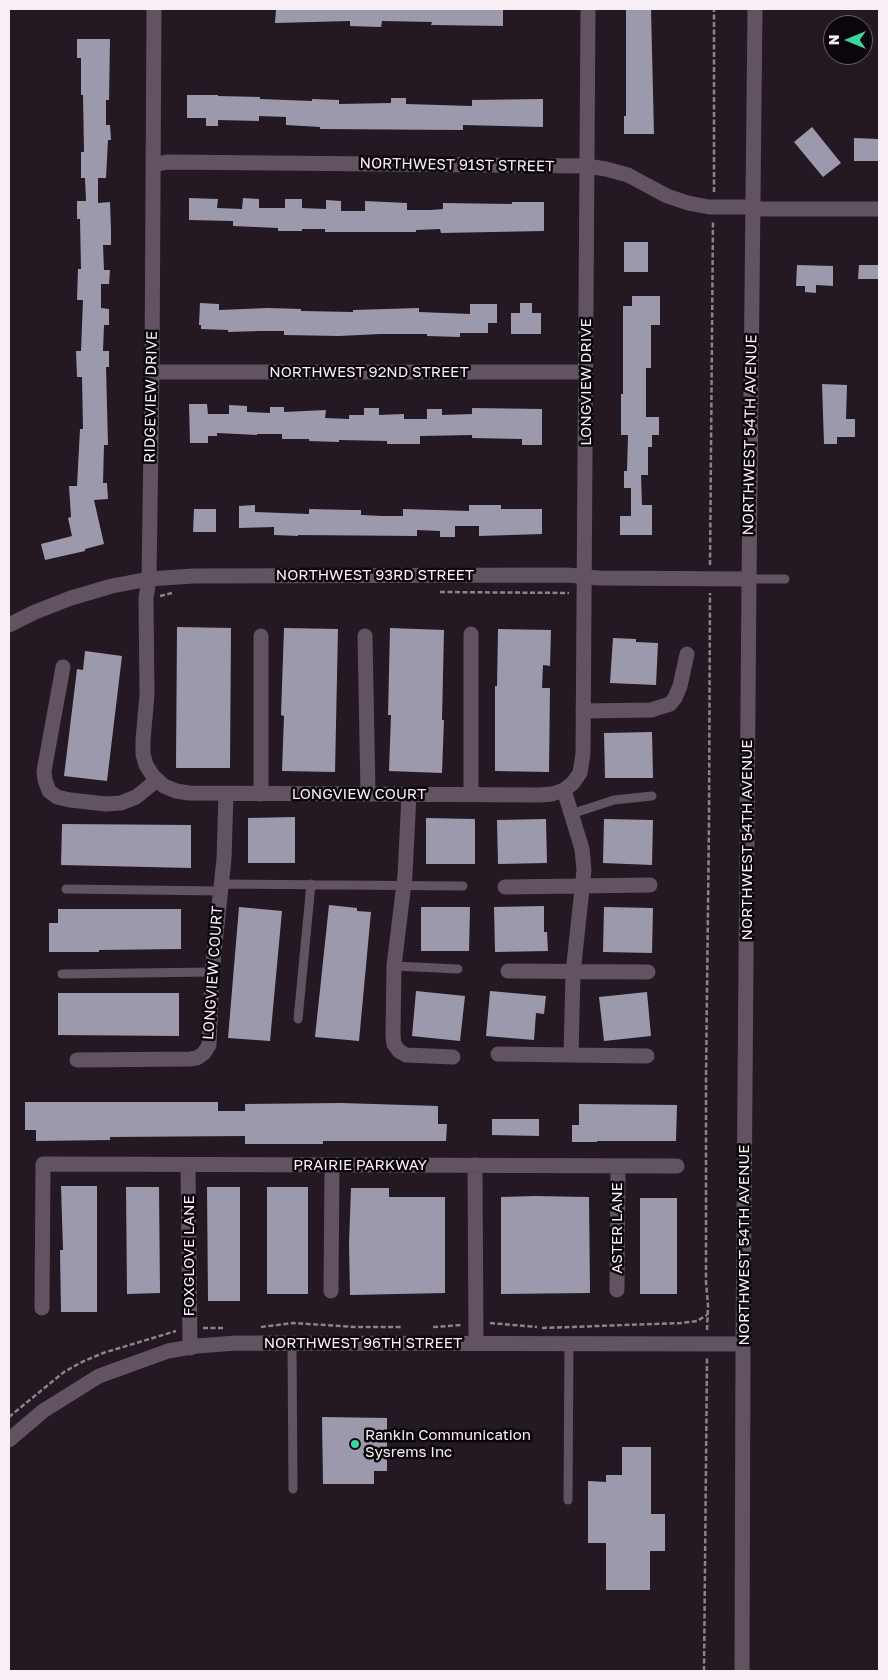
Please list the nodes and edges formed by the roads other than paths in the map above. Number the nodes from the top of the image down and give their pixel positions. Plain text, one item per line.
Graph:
1 (154, 9) edge
2 (588, 9) edge
3 (755, 9) edge
4 (153, 165) junction
5 (587, 166) junction
6 (879, 209) edge
7 (753, 210) junction
8 (152, 372) junction
9 (586, 372) junction
10 (584, 576) junction
11 (149, 579) junction
12 (748, 579) junction
13 (785, 579) dead end
14 (9, 625) edge
15 (471, 634) dead end
16 (261, 636) dead end
17 (365, 636) dead end
18 (687, 654) dead end
19 (63, 667) dead end
20 (583, 710) junction
21 (157, 780) junction
22 (564, 790) junction
23 (226, 794) junction
24 (261, 794) junction
25 (368, 794) junction
26 (409, 794) junction
27 (471, 794) junction
28 (652, 796) dead end
29 (571, 814) junction
30 (311, 884) junction
31 (403, 884) junction
32 (583, 885) junction
33 (650, 885) dead end
34 (463, 886) dead end
35 (220, 887) junction
36 (505, 887) dead end
37 (66, 889) dead end
38 (394, 966) junction
39 (458, 969) dead end
40 (508, 971) dead end
41 (212, 972) junction
42 (648, 972) dead end
43 (573, 973) junction
44 (62, 974) dead end
45 (298, 1019) dead end
46 (498, 1054) dead end
47 (571, 1055) junction
48 (647, 1056) dead end
49 (453, 1057) dead end
50 (77, 1060) dead end
51 (188, 1165) junction
52 (332, 1165) junction
53 (475, 1166) junction
54 (618, 1166) junction
55 (677, 1166) dead end
56 (617, 1290) dead end
57 (331, 1291) dead end
58 (42, 1308) dead end
59 (292, 1343) junction
60 (476, 1343) junction
61 (569, 1343) junction
62 (743, 1344) junction
63 (190, 1348) junction
64 (9, 1440) edge
65 (293, 1489) dead end
66 (568, 1500) dead end
67 (742, 1671) edge

1 - 4 street, RIDGEVIEW DRIVE
2 - 5 street, LONGVIEW DRIVE
3 - 7 street, NORTHWEST 54TH AVENUE
4 - 5 street, NORTHWEST 91ST STREET
4 - 8 street, RIDGEVIEW DRIVE
5 - 7 street, NORTHWEST 91ST STREET
5 - 9 street, LONGVIEW DRIVE
6 - 7 street, NORTHWEST 91ST STREET
7 - 12 street, NORTHWEST 54TH AVENUE
8 - 9 street, NORTHWEST 92ND STREET
8 - 11 street, RIDGEVIEW DRIVE
9 - 10 street, LONGVIEW DRIVE
10 - 11 street, NORTHWEST 93RD STREET
10 - 12 street, NORTHWEST 93RD STREET
10 - 20 street, LONGVIEW DRIVE
11 - 14 street, NORTHWEST 93RD STREET
11 - 21 street, RIDGEVIEW DRIVE
12 - 13 lane
12 - 62 street, NORTHWEST 54TH AVENUE
15 - 27 street
16 - 24 street
17 - 25 street, LONGVIEW COURT
18 - 20 street
19 - 21 street
20 - 22 street, LONGVIEW DRIVE
21 - 23 street, LONGVIEW COURT
22 - 27 street, LONGVIEW COURT
22 - 29 street
23 - 24 street, LONGVIEW COURT
23 - 35 street, LONGVIEW COURT
24 - 25 street, LONGVIEW COURT
25 - 26 street, LONGVIEW COURT
26 - 27 street, LONGVIEW COURT
26 - 31 street, LONGVIEW COURT
28 - 29 lane
29 - 32 street
30 - 31 lane
30 - 35 lane
30 - 45 lane
31 - 34 lane
31 - 38 street, LONGVIEW COURT
32 - 33 street
32 - 36 street
32 - 43 street
35 - 37 lane
35 - 41 street, LONGVIEW COURT
38 - 39 lane
38 - 49 street, LONGVIEW COURT
40 - 43 street
41 - 44 lane
41 - 50 street, LONGVIEW COURT
42 - 43 street
43 - 47 street
46 - 47 street
47 - 48 street
51 - 52 street, PRAIRIE PARKWAY
51 - 58 street, PRAIRIE PARKWAY
51 - 63 street, FOXGLOVE LANE
52 - 53 street, PRAIRIE PARKWAY
52 - 57 street
53 - 54 street, PRAIRIE PARKWAY
53 - 60 street
54 - 55 street, PRAIRIE PARKWAY
54 - 56 street, ASTER LANE
59 - 60 street, NORTHWEST 96TH STREET
59 - 63 street, NORTHWEST 96TH STREET
59 - 65 lane
60 - 61 street, NORTHWEST 96TH STREET
61 - 62 street, NORTHWEST 96TH STREET
61 - 66 lane
62 - 67 street, NORTHWEST 54TH AVENUE
63 - 64 street, NORTHWEST 96TH STREET

